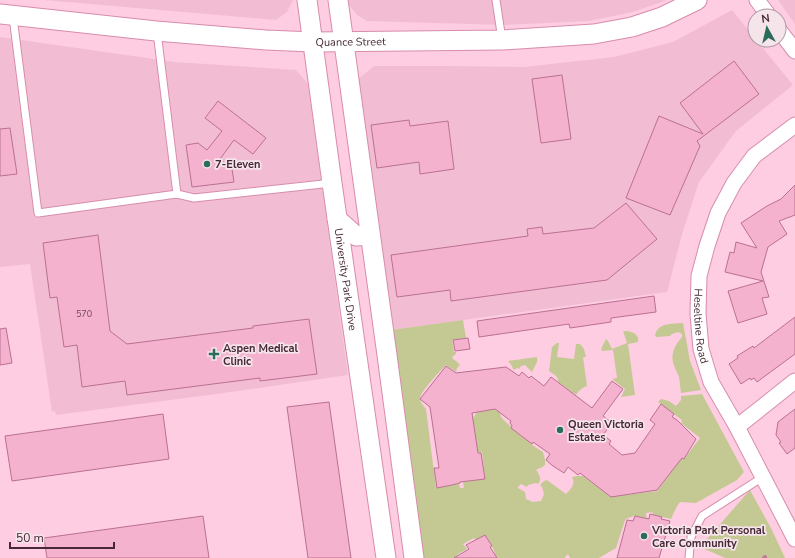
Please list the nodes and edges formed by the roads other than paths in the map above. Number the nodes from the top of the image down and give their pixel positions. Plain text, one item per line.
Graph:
1 (307, 0) edge
2 (338, 0) edge
3 (496, 0) edge
4 (697, 0) edge
5 (6, 15) edge
6 (156, 31) junction
7 (502, 40) junction
8 (787, 41) edge
9 (313, 42) junction
10 (343, 42) junction
11 (795, 52) edge
12 (795, 125) edge
13 (332, 183) junction
14 (177, 194) junction
15 (337, 219) junction
16 (370, 235) junction
17 (795, 381) edge
18 (737, 427) junction
19 (763, 477) junction
20 (795, 539) edge
21 (386, 558) edge
22 (414, 558) edge
23 (689, 558) edge

1 - 9 street, University Park Drive
2 - 10 street
3 - 7 lane
4 - 7 street, Quance Street
5 - 6 street, Quance Street
5 - 14 lane
6 - 9 street, Quance Street
6 - 14 lane
7 - 10 street, Quance Street
8 - 11 street
9 - 10 street, Quance Street
9 - 13 street, University Park Drive
10 - 16 street
12 - 18 street, Heseltine Road
13 - 14 lane
13 - 15 street, University Park Drive
15 - 16 street
15 - 21 street, University Park Drive
16 - 22 street
17 - 18 street
18 - 19 street, Heseltine Road
19 - 20 street, Heseltine Road
19 - 23 lane

